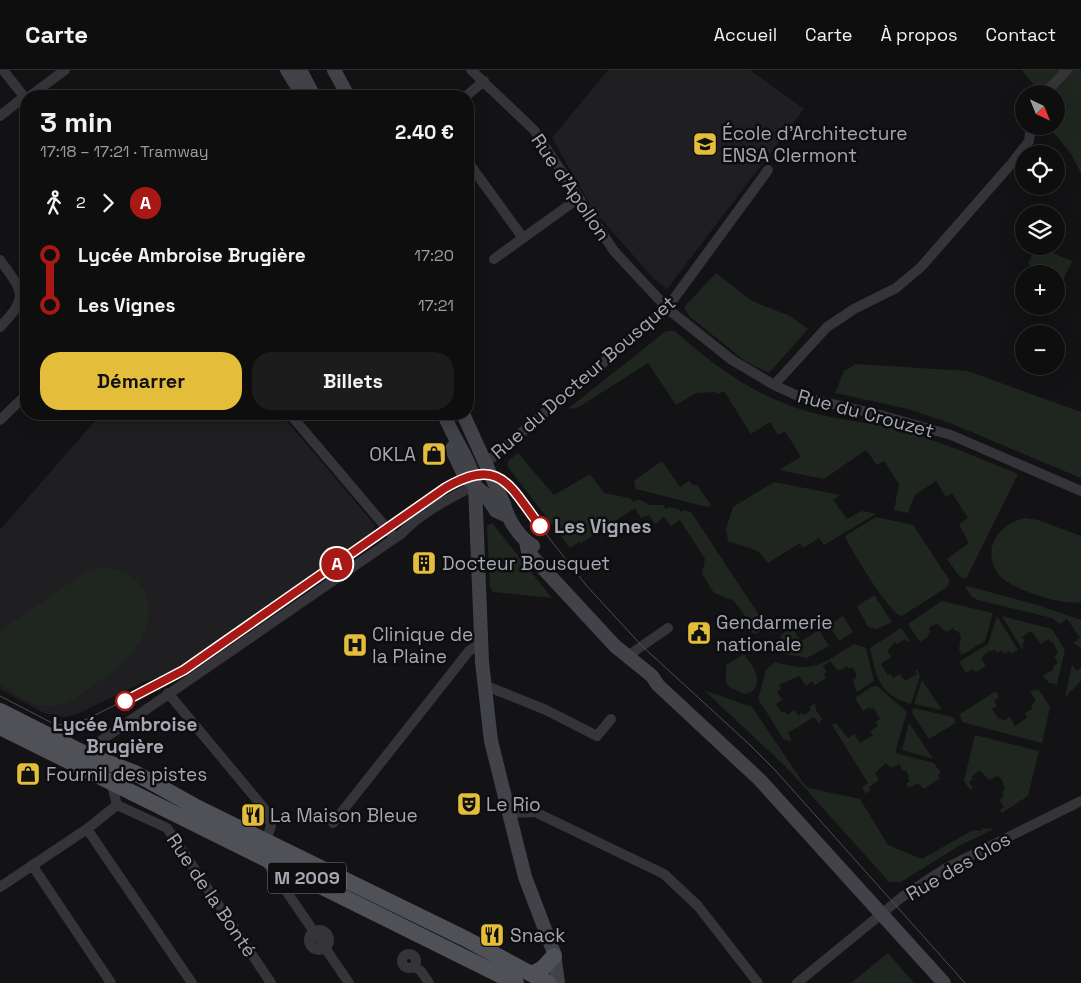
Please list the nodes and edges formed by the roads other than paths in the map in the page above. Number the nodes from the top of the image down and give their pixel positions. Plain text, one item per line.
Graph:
1 (3, 70) edge
2 (65, 70) edge
3 (287, 70) edge
4 (300, 70) edge
5 (334, 70) edge
6 (471, 70) edge
7 (1067, 70) edge
8 (484, 81) junction
9 (1053, 85) edge
10 (20, 90) edge
11 (38, 90) edge
12 (302, 90) edge
13 (311, 90) edge
14 (345, 90) edge
15 (473, 90) edge
16 (20, 103) edge
17 (0, 116) edge
18 (1030, 135) edge
19 (474, 170) edge
20 (768, 170) dead end
21 (579, 198) junction
22 (523, 238) junction
23 (494, 259) dead end
24 (0, 260) edge
25 (20, 292) edge
26 (20, 298) edge
27 (667, 308) junction
28 (0, 327) edge
29 (774, 385) junction
30 (20, 400) edge
31 (0, 420) edge
32 (295, 420) edge
33 (446, 420) edge
34 (466, 420) edge
35 (452, 434) junction
36 (486, 463) junction
37 (475, 485) junction
38 (1081, 491) edge
39 (502, 513) junction
40 (476, 523) junction
41 (395, 538) junction
42 (668, 628) dead end
43 (481, 643) junction
44 (630, 660) junction
45 (484, 685) junction
46 (168, 693) junction
47 (0, 712) edge
48 (611, 719) dead end
49 (0, 727) edge
50 (102, 740) junction
51 (77, 756) junction
52 (112, 762) junction
53 (111, 782) junction
54 (1081, 801) edge
55 (117, 805) junction
56 (508, 813) junction
57 (333, 823) dead end
58 (87, 829) junction
59 (265, 849) junction
60 (32, 864) junction
61 (0, 887) edge
62 (879, 917) junction
63 (554, 956) junction
64 (414, 968) dead end
65 (532, 974) junction
66 (111, 983) edge
67 (192, 983) edge
68 (270, 983) edge
69 (349, 983) edge
70 (429, 983) edge
71 (516, 983) edge
72 (548, 983) edge
73 (558, 983) edge
74 (758, 983) edge
75 (797, 983) edge
76 (935, 983) edge
77 (944, 983) edge

1 - 10 street
2 - 11 street
3 - 12 street
4 - 13 street
5 - 14 street
6 - 8 street, Rue d'Apollon
7 - 9 street
8 - 15 street
8 - 21 street, Rue d'Apollon
16 - 17 street
18 - 29 street
19 - 22 street
20 - 27 street, Rue du Docteur Bousquet
21 - 22 street
21 - 27 street, Rue d'Apollon
22 - 23 street
24 - 25 street
26 - 28 street
27 - 29 street, Rue du Crouzet
27 - 36 street, Rue du Docteur Bousquet
29 - 38 street, Rue du Crouzet
30 - 31 street
32 - 41 street
33 - 35 street
34 - 36 street
35 - 36 street
35 - 37 street
36 - 37 street
36 - 39 street
37 - 39 street
37 - 40 street
37 - 41 street
39 - 40 street
39 - 44 street
40 - 43 street
41 - 46 street
42 - 44 street
43 - 45 street
43 - 57 street
44 - 62 street
45 - 48 street
45 - 56 street
46 - 50 street
46 - 59 street
47 - 51 main road, M 2009
49 - 51 main road, M 2009
50 - 51 street
50 - 52 street
51 - 52 main road, M 2009
51 - 53 main road, M 2009
52 - 59 main road, M 2009
53 - 55 street
53 - 59 main road, M 2009
54 - 62 street, Rue des Clos
55 - 58 street
55 - 68 street, Rue de la Bonté
56 - 63 street
56 - 74 street
58 - 60 street
58 - 67 street
59 - 65 main road, M 2009
59 - 69 street
59 - 71 main road, M 2009
60 - 61 street
60 - 66 street
62 - 75 street, Rue des Clos
62 - 76 street
62 - 77 street
63 - 65 main road
63 - 73 street
64 - 70 street
65 - 72 main road, M 2009

